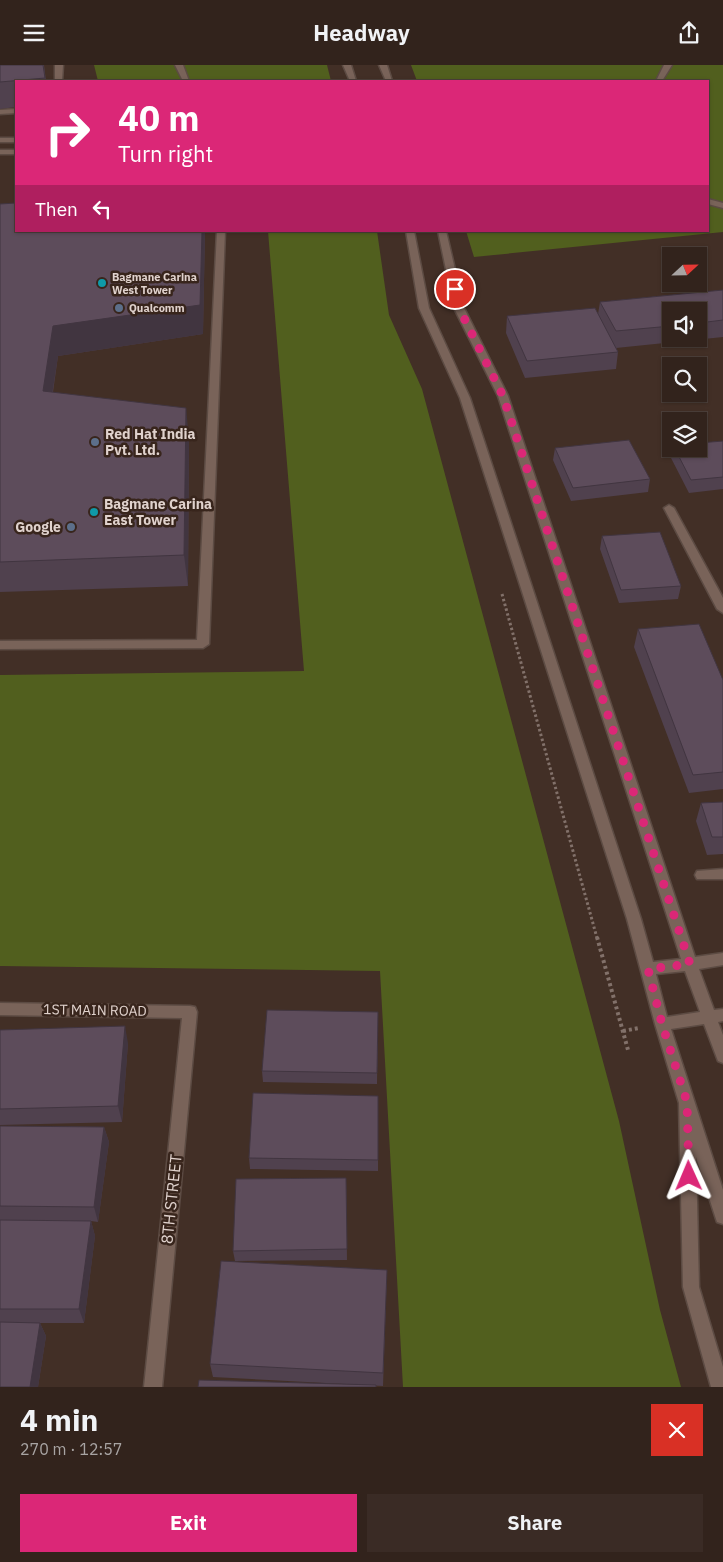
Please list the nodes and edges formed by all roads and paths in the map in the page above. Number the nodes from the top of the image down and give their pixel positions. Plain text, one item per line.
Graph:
1 (59, 65) edge
2 (180, 65) edge
3 (347, 65) edge
4 (383, 65) edge
5 (668, 65) edge
6 (59, 80) edge
7 (186, 80) edge
8 (353, 80) edge
9 (389, 80) edge
10 (660, 80) edge
11 (15, 111) edge
12 (0, 112) edge
13 (0, 140) edge
14 (15, 140) edge
15 (0, 152) edge
16 (15, 152) edge
17 (709, 201) edge
18 (723, 206) edge
19 (221, 232) edge
20 (410, 232) edge
21 (442, 232) edge
22 (669, 508) dead end
23 (501, 592) dead end
24 (723, 609) edge
25 (0, 645) edge
26 (723, 873) edge
27 (702, 875) dead end
28 (723, 959) edge
29 (690, 964) junction
30 (648, 969) junction
31 (0, 1009) edge
32 (190, 1012) joint
33 (716, 1016) edge
34 (662, 1024) junction
35 (628, 1050) dead end
36 (723, 1057) edge
37 (687, 1102) junction
38 (723, 1216) edge
39 (153, 1387) edge
40 (720, 1387) edge

1 - 6 street
2 - 7 street
3 - 8 street
4 - 9 street
5 - 10 street
11 - 12 street
13 - 14 street
15 - 16 street
17 - 18 street
19 - 25 street
20 - 30 street
21 - 29 street
22 - 24 street
23 - 35 path
26 - 27 street
28 - 29 street
29 - 30 street
29 - 33 street
30 - 34 street
31 - 32 street, 1ST MAIN ROAD
32 - 39 street, 8TH STREET
33 - 34 street
33 - 36 street
34 - 37 street
37 - 38 street
37 - 40 street

